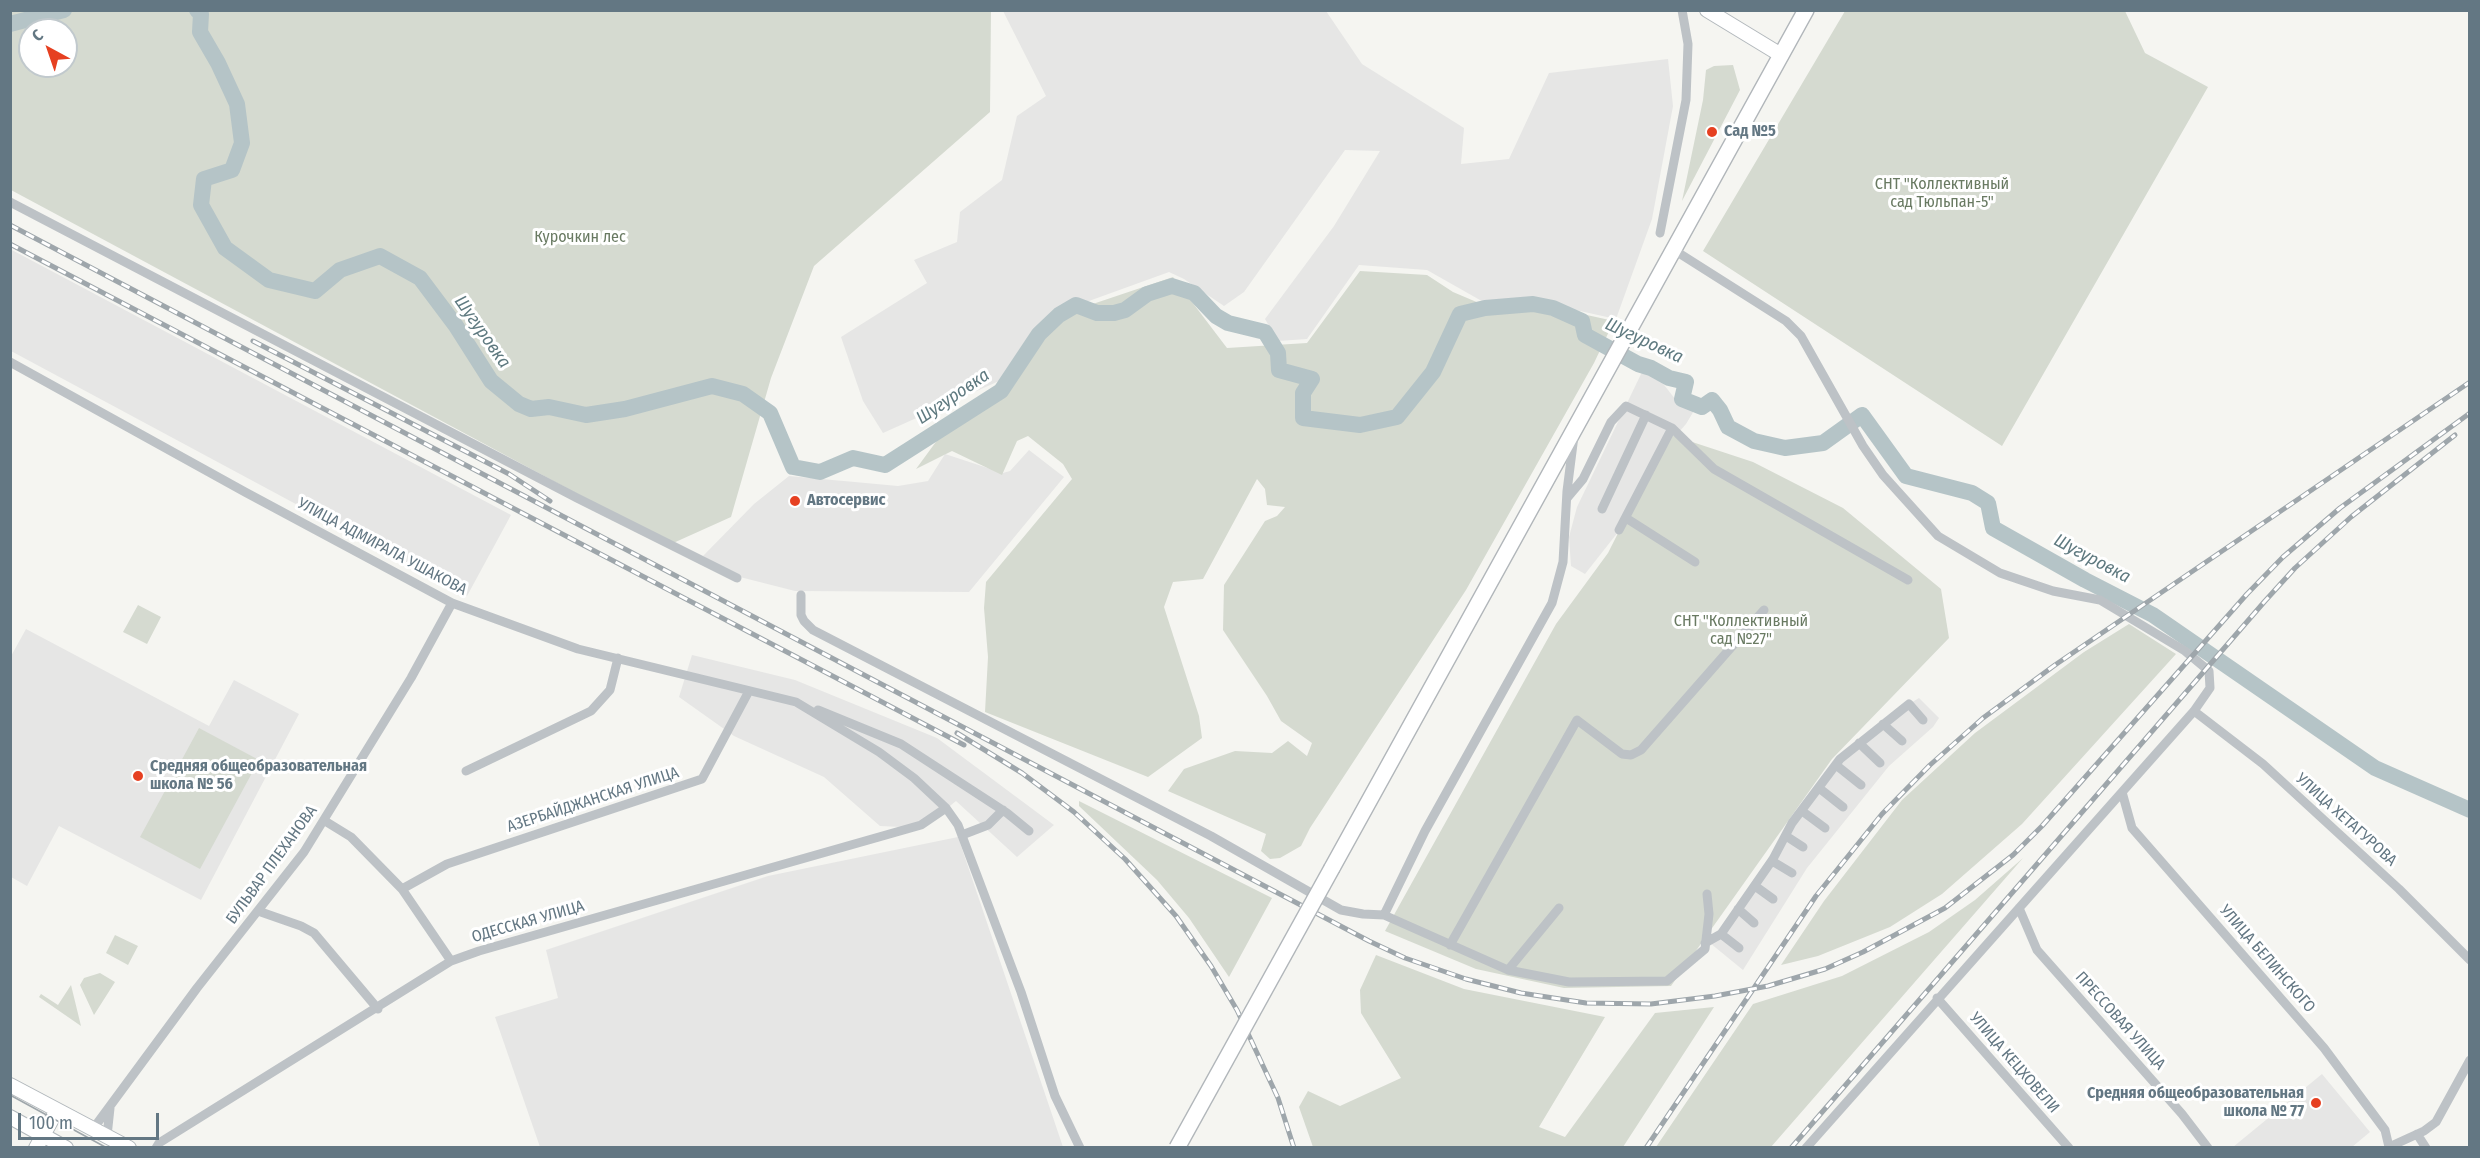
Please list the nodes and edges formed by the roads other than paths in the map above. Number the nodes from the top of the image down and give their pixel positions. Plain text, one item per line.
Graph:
1 (1682, 10) edge
2 (1707, 10) edge
3 (1806, 10) edge
4 (1781, 55) junction
5 (10, 202) edge
6 (1660, 233) dead end
7 (1674, 250) junction
8 (10, 362) edge
9 (1646, 415) junction
10 (1575, 428) junction
11 (1672, 428) junction
12 (1566, 498) junction
13 (1602, 509) dead end
14 (1626, 518) junction
15 (1620, 530) dead end
16 (1695, 562) dead end
17 (737, 578) dead end
18 (1908, 580) dead end
19 (801, 595) dead end
20 (452, 603) junction
21 (1764, 610) dead end
22 (618, 658) junction
23 (749, 691) junction
24 (796, 702) junction
25 (2194, 711) junction
26 (1923, 720) dead end
27 (1882, 724) junction
28 (1902, 741) dead end
29 (1859, 743) junction
30 (1880, 763) dead end
31 (1836, 765) junction
32 (466, 771) dead end
33 (1861, 785) dead end
34 (1819, 788) junction
35 (2122, 792) junction
36 (1843, 807) dead end
37 (946, 808) junction
38 (1004, 810) junction
39 (1802, 811) junction
40 (325, 821) junction
41 (1825, 828) dead end
42 (1029, 831) dead end
43 (962, 835) junction
44 (1786, 836) junction
45 (1803, 847) dead end
46 (1772, 861) junction
47 (1792, 873) dead end
48 (1755, 886) junction
49 (402, 890) junction
50 (1707, 894) dead end
51 (1773, 899) dead end
52 (1559, 908) dead end
53 (2019, 908) junction
54 (1738, 909) junction
55 (258, 911) junction
56 (1384, 915) junction
57 (1754, 923) dead end
58 (1721, 934) junction
59 (1705, 943) junction
60 (1450, 945) junction
61 (1739, 948) dead end
62 (2469, 960) edge
63 (451, 961) junction
64 (1508, 970) junction
65 (1937, 998) junction
66 (378, 1009) junction
67 (2469, 1060) edge
68 (10, 1085) edge
69 (110, 1107) junction
70 (57, 1110) junction
71 (10, 1117) edge
72 (93, 1129) junction
73 (2417, 1134) junction
74 (107, 1136) junction
75 (39, 1142) edge
76 (66, 1148) edge
77 (129, 1148) edge
78 (156, 1148) edge
79 (1080, 1148) edge
80 (1177, 1148) edge
81 (1806, 1148) edge
82 (2068, 1148) edge
83 (2208, 1148) edge
84 (2389, 1148) edge
85 (2426, 1148) edge

1 - 6 street
2 - 4 main road
3 - 4 main road
4 - 7 main road
5 - 17 street
7 - 10 main road
7 - 25 street
8 - 20 street, УЛИЦА АДМИРАЛА УШАКОВА
9 - 11 street
9 - 12 street
9 - 13 street
10 - 12 street
10 - 80 main road, bridge
11 - 14 street
11 - 18 street
12 - 56 street
14 - 15 street
14 - 16 street
19 - 56 street
20 - 22 street, УЛИЦА АДМИРАЛА УШАКОВА
20 - 40 street, БУЛЬВАР ПЛЕХАНОВА
21 - 60 street
22 - 23 street, УЛИЦА АДМИРАЛА УШАКОВА
22 - 32 street
23 - 24 street, УЛИЦА АДМИРАЛА УШАКОВА
23 - 49 street, АЗЕРБАЙДЖАНСКАЯ УЛИЦА
24 - 37 street, УЛИЦА АДМИРАЛА УШАКОВА
24 - 38 street
25 - 35 street
25 - 62 street, УЛИЦА ХЕТАГУРОВА
26 - 27 street
27 - 28 street
27 - 29 street
29 - 30 street
29 - 31 street
31 - 33 street
31 - 34 street
34 - 36 street
34 - 39 street
35 - 53 street
35 - 84 street, УЛИЦА БЕЛИНСКОГО
37 - 43 street, УЛИЦА АДМИРАЛА УШАКОВА
37 - 63 street, ОДЕССКАЯ УЛИЦА
38 - 42 street
38 - 43 street
39 - 41 street
39 - 44 street
40 - 49 street
40 - 55 street, БУЛЬВАР ПЛЕХАНОВА
43 - 79 street, УЛИЦА АДМИРАЛА УШАКОВА
44 - 45 street
44 - 46 street
46 - 47 street
46 - 48 street
48 - 51 street
48 - 54 street
49 - 63 street
50 - 59 street
52 - 64 street
53 - 65 street
53 - 83 street, ПРЕССОВАЯ УЛИЦА
54 - 57 street
54 - 58 street
55 - 66 street
55 - 69 street, БУЛЬВАР ПЛЕХАНОВА
56 - 60 street
58 - 59 street
58 - 61 street
59 - 64 street
60 - 64 street
63 - 66 street, ОДЕССКАЯ УЛИЦА
65 - 81 street
65 - 82 street, УЛИЦА КЕЦХОВЕЛИ
66 - 78 street, ОДЕССКАЯ УЛИЦА
67 - 73 street
68 - 70 main road
69 - 72 street, БУЛЬВАР ПЛЕХАНОВА
69 - 74 street
70 - 72 main road
70 - 75 main road
71 - 75 main road
72 - 74 main road
73 - 84 street
73 - 85 street
74 - 77 main road
75 - 76 main road

